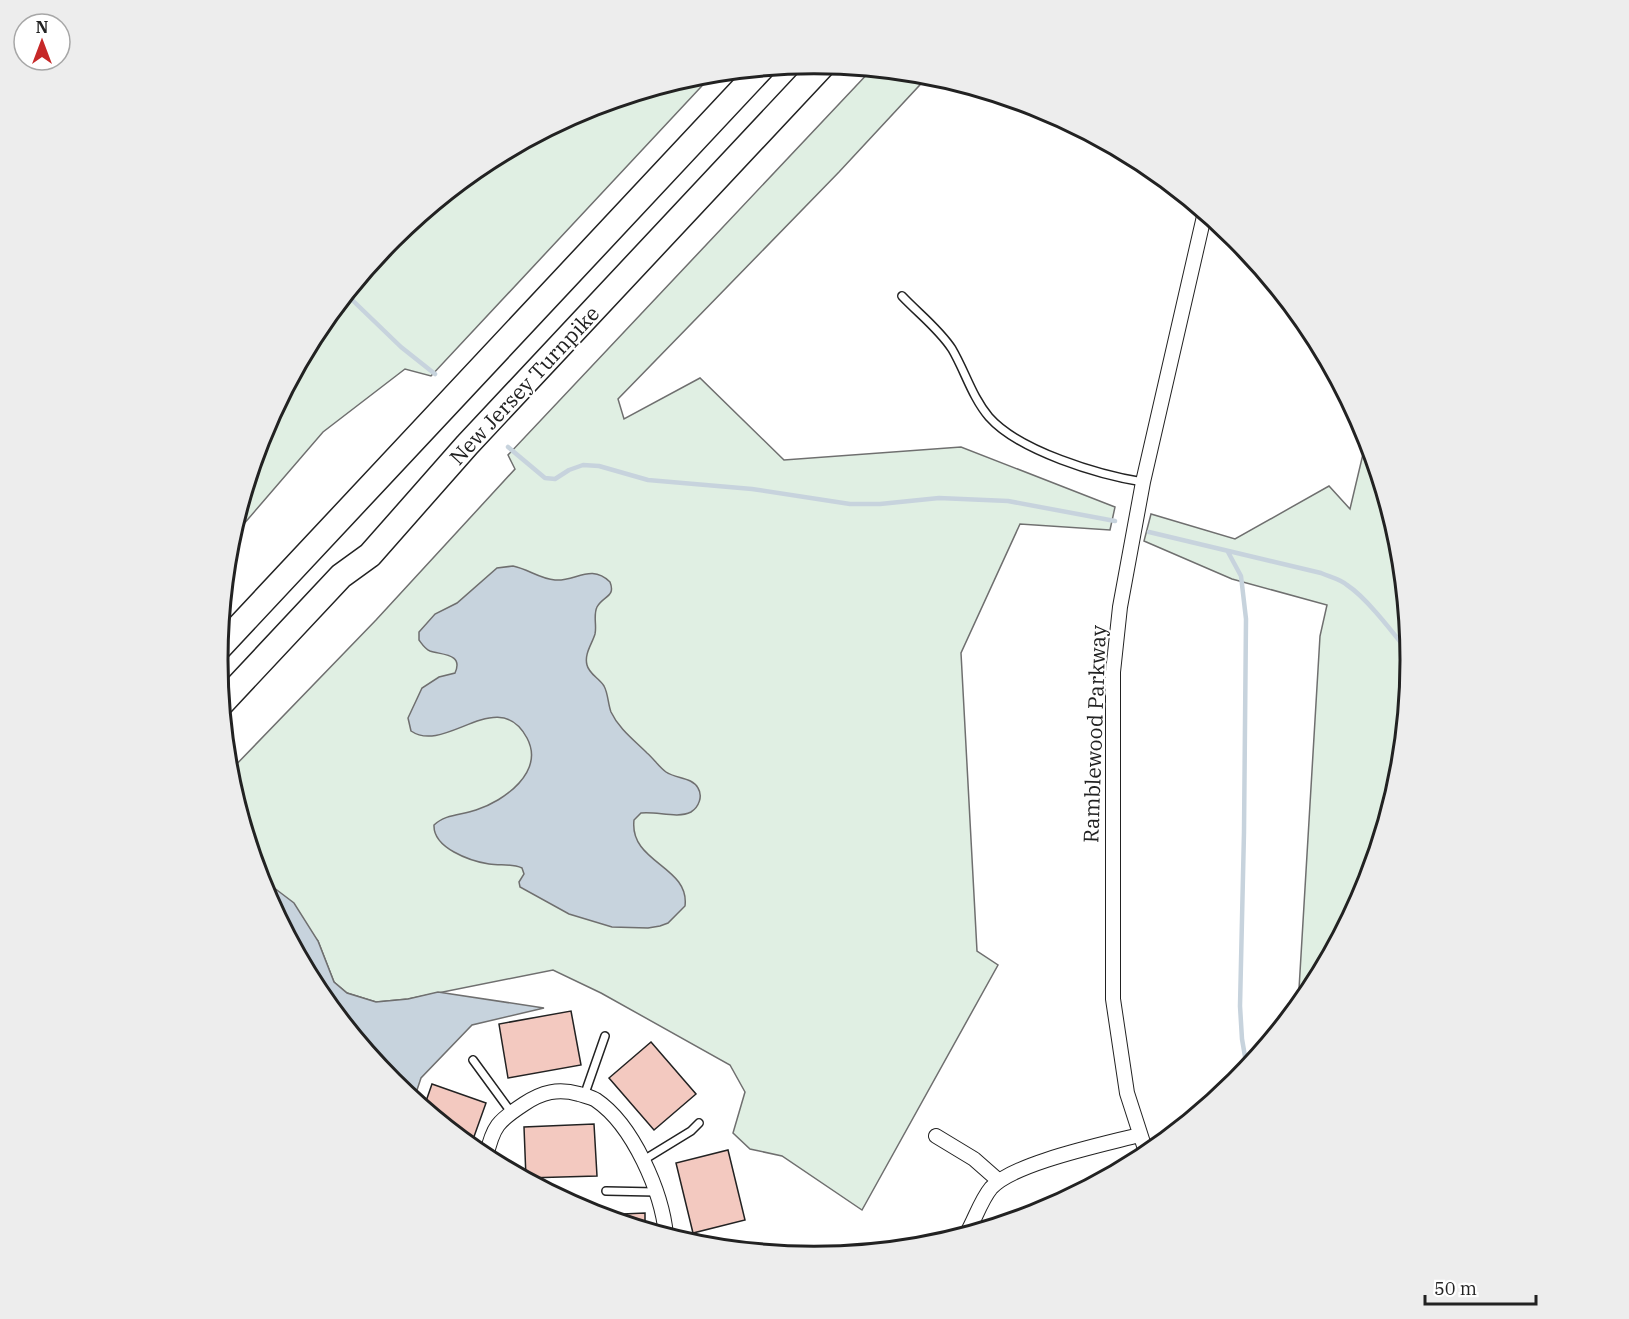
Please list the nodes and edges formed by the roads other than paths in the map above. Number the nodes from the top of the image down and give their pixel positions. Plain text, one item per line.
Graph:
1 (815, 74) edge
2 (753, 77) edge
3 (1203, 221) edge
4 (902, 296) dead end
5 (1143, 482) junction
6 (370, 555) junction
7 (250, 614) junction
8 (229, 633) edge
9 (229, 637) edge
10 (230, 694) edge
11 (232, 714) edge
12 (605, 1036) dead end
13 (472, 1060) dead end
14 (584, 1096) junction
15 (511, 1113) junction
16 (699, 1123) dead end
17 (1139, 1135) junction
18 (936, 1136) dead end
19 (1143, 1145) edge
20 (488, 1147) edge
21 (642, 1161) junction
22 (999, 1181) junction
23 (606, 1191) dead end
24 (656, 1192) junction
25 (972, 1224) edge
26 (666, 1227) edge

1 - 6 highway, New Jersey Turnpike
2 - 7 highway, New Jersey Turnpike
3 - 5 street, Ramblewood Parkway
4 - 5 lane
5 - 17 street, Ramblewood Parkway
6 - 10 highway, New Jersey Turnpike
6 - 11 highway
7 - 8 highway
7 - 9 highway, New Jersey Turnpike
12 - 14 lane
13 - 15 lane
14 - 15 street
14 - 21 street
15 - 20 street
16 - 21 lane
17 - 19 street, Ramblewood Parkway
17 - 22 street
18 - 22 street
21 - 24 street
22 - 25 street
23 - 24 lane
24 - 26 street

